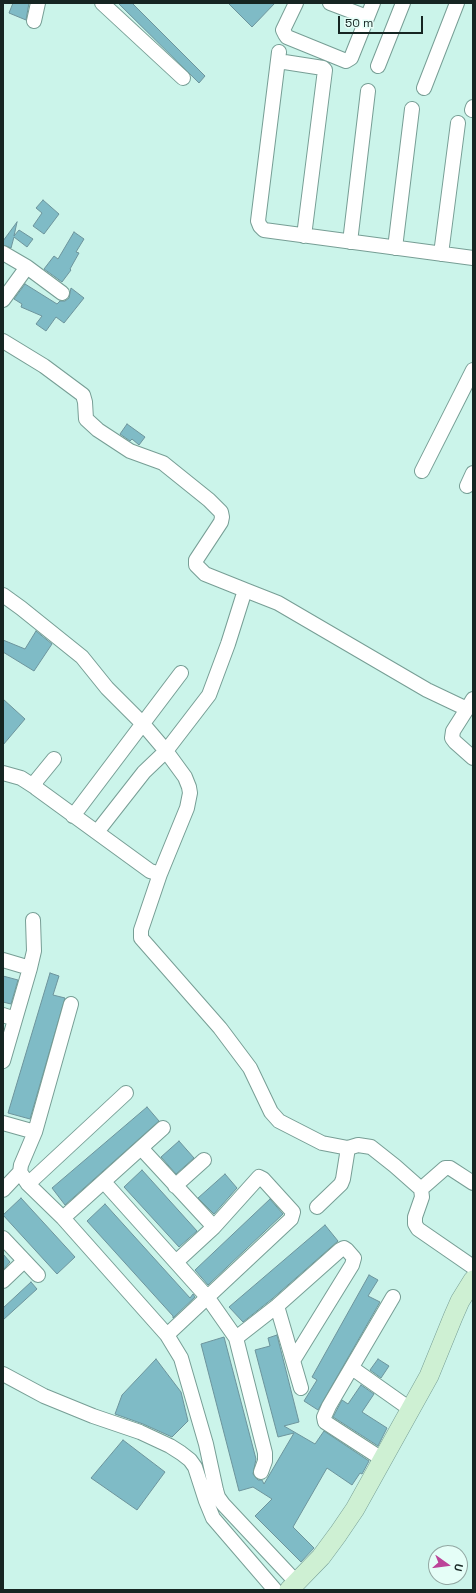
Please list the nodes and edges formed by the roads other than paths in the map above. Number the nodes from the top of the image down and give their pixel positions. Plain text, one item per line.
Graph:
1 (38, 3) edge
2 (102, 3) edge
3 (296, 3) edge
4 (330, 3) edge
5 (373, 3) edge
6 (403, 3) edge
7 (457, 3) edge
8 (367, 17) junction
9 (34, 22) dead end
10 (378, 66) dead end
11 (183, 78) dead end
12 (424, 88) dead end
13 (368, 91) dead end
14 (412, 109) dead end
15 (458, 123) dead end
16 (304, 236) junction
17 (350, 242) junction
18 (395, 248) junction
19 (3, 254) edge
20 (441, 254) junction
21 (473, 258) edge
22 (27, 267) junction
23 (62, 293) dead end
24 (3, 300) edge
25 (3, 341) edge
26 (473, 370) edge
27 (422, 471) dead end
28 (473, 473) edge
29 (467, 486) dead end
30 (245, 590) junction
31 (3, 595) edge
32 (181, 673) dead end
33 (470, 704) edge
34 (143, 724) junction
35 (166, 751) junction
36 (473, 758) edge
37 (54, 759) dead end
38 (3, 773) edge
39 (35, 787) junction
40 (73, 816) junction
41 (97, 832) junction
42 (160, 874) junction
43 (33, 920) dead end
44 (3, 960) edge
45 (30, 968) junction
46 (71, 1004) dead end
47 (9, 1017) edge
48 (3, 1061) edge
49 (126, 1093) dead end
50 (3, 1123) edge
51 (163, 1128) dead end
52 (35, 1132) junction
53 (140, 1148) junction
54 (348, 1148) junction
55 (204, 1160) dead end
56 (20, 1172) junction
57 (104, 1182) junction
58 (473, 1183) edge
59 (28, 1184) junction
60 (175, 1186) junction
61 (422, 1189) junction
62 (3, 1190) edge
63 (316, 1207) dead end
64 (63, 1218) junction
65 (214, 1227) junction
66 (3, 1238) edge
67 (24, 1261) junction
68 (176, 1262) junction
69 (473, 1267) edge
70 (38, 1275) dead end
71 (473, 1280) edge
72 (3, 1281) edge
73 (393, 1297) dead end
74 (208, 1298) junction
75 (277, 1306) junction
76 (167, 1335) junction
77 (236, 1338) junction
78 (294, 1359) junction
79 (352, 1368) junction
80 (3, 1374) edge
81 (301, 1388) dead end
82 (410, 1409) junction
83 (382, 1459) junction
84 (261, 1472) dead end
85 (293, 1586) edge
86 (274, 1590) edge

1 - 9 street
2 - 11 street
3 - 8 street
4 - 8 street
5 - 8 street
6 - 10 street
7 - 12 street
13 - 17 street
14 - 18 street
15 - 20 street
16 - 16 street
16 - 17 street
17 - 18 street
18 - 20 street
19 - 22 street
20 - 21 street
22 - 23 street
22 - 24 street
25 - 30 street
26 - 27 street
28 - 29 street
30 - 33 street
30 - 35 street
31 - 34 street
32 - 34 street
33 - 36 street
34 - 35 street
34 - 40 street
35 - 41 street
35 - 42 street
37 - 39 street
38 - 39 street
39 - 40 street
40 - 41 street
41 - 42 street
42 - 54 street
43 - 45 street
44 - 45 street
45 - 47 street
46 - 52 street
47 - 48 street
49 - 59 street
50 - 52 street
51 - 53 street
52 - 56 street
53 - 57 street
53 - 60 street
54 - 61 street
54 - 63 street
55 - 60 street
56 - 59 street
56 - 62 street
57 - 64 street
57 - 68 street
58 - 61 street
59 - 64 street
60 - 65 street
61 - 69 street
64 - 76 street
65 - 68 street
65 - 74 street
66 - 67 street
67 - 70 street
67 - 72 street
68 - 74 street
71 - 82 street
73 - 79 street
74 - 76 street
74 - 77 street
75 - 77 street
75 - 78 street
75 - 78 street
76 - 85 street
77 - 84 street
78 - 81 street
79 - 82 street
79 - 83 street
80 - 86 street
82 - 83 street
83 - 85 street

